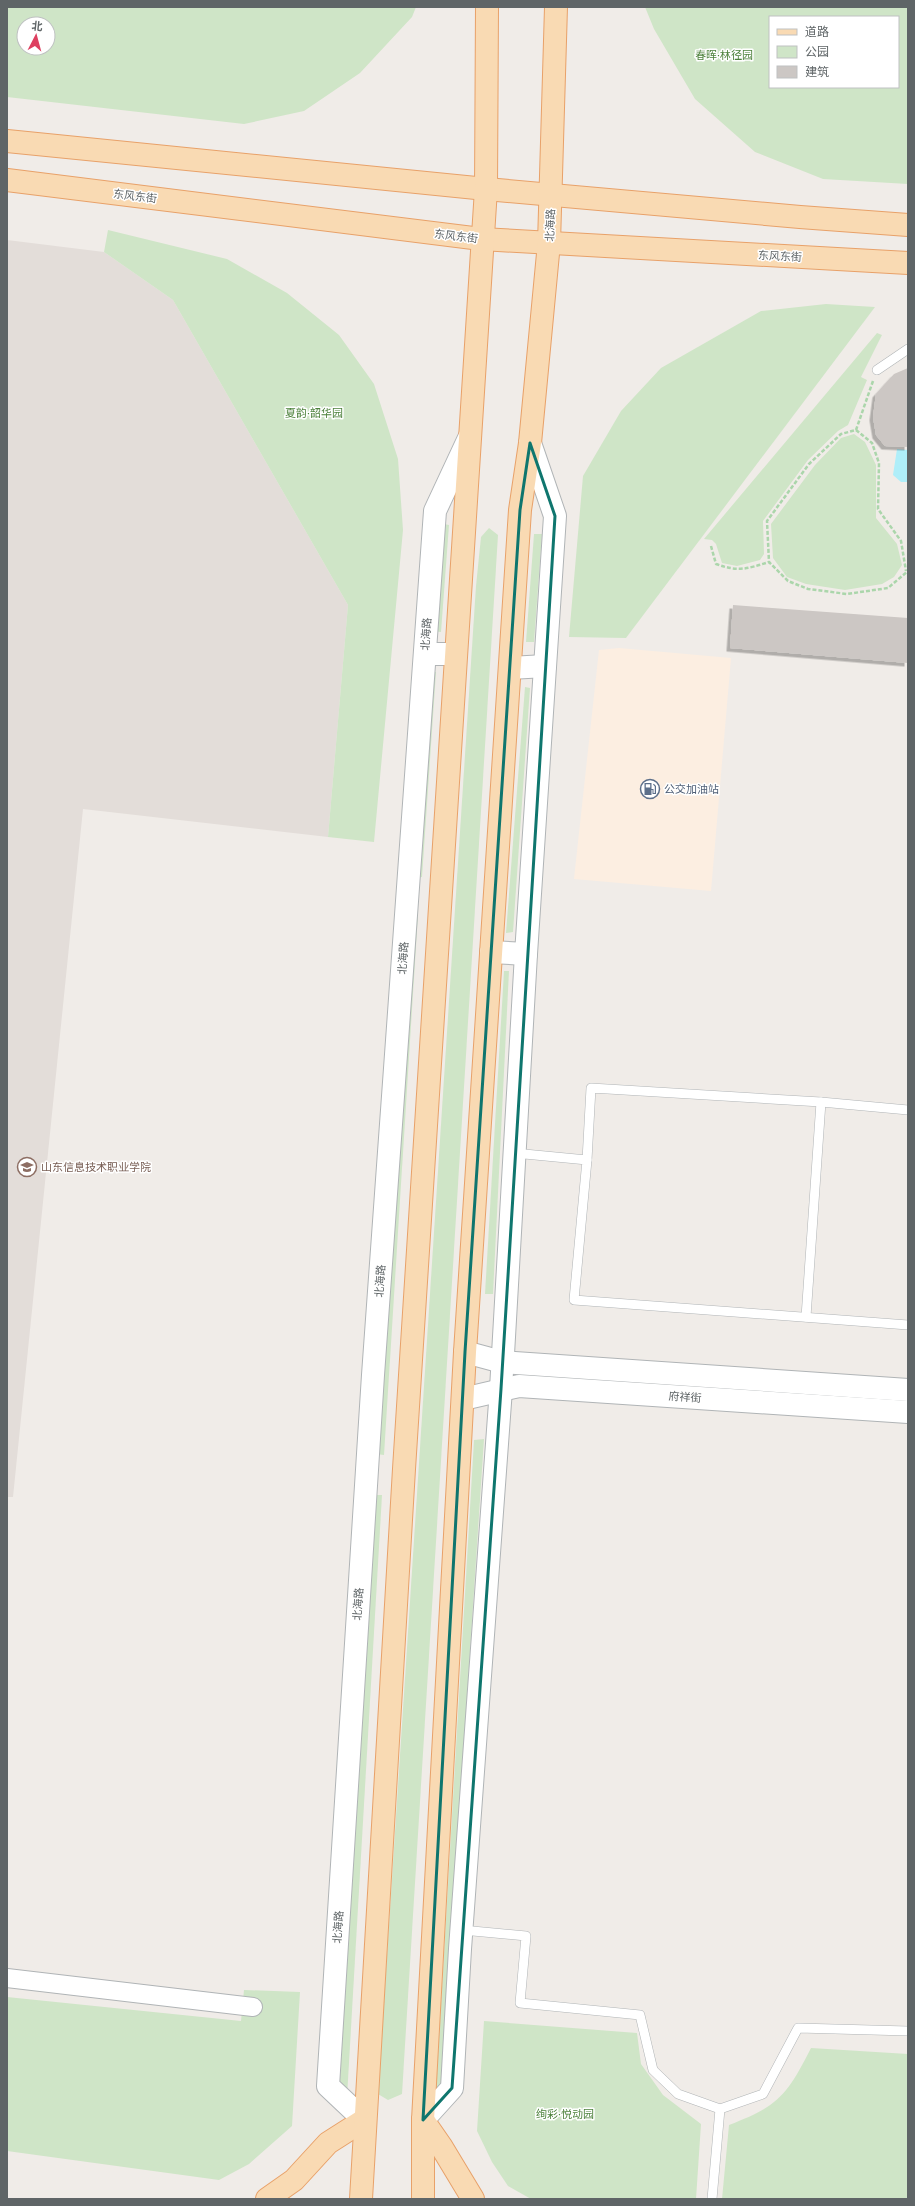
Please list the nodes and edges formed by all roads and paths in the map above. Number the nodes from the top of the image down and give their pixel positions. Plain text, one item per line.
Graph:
1 (487, 7) edge
2 (556, 7) edge
3 (7, 141) edge
4 (7, 180) edge
5 (486, 189) junction
6 (550, 194) junction
7 (908, 225) edge
8 (481, 239) junction
9 (549, 243) junction
10 (908, 263) edge
11 (908, 349) edge
12 (877, 370) joint
13 (856, 430) junction
14 (471, 434) junction
15 (530, 442) junction
16 (712, 546) dead end
17 (769, 562) junction
18 (907, 571) edge
19 (425, 654) junction
20 (456, 654) junction
21 (545, 666) junction
22 (510, 668) junction
23 (491, 952) junction
24 (526, 954) junction
25 (821, 1102) junction
26 (908, 1110) edge
27 (514, 1153) junction
28 (587, 1160) junction
29 (806, 1317) junction
30 (908, 1325) edge
31 (465, 1352) junction
32 (502, 1362) junction
33 (501, 1389) junction
34 (908, 1390) edge
35 (463, 1399) junction
36 (908, 1412) edge
37 (462, 1930) junction
38 (7, 1978) edge
39 (252, 2006) dead end
40 (908, 2031) edge
41 (720, 2109) junction
42 (364, 2120) junction
43 (423, 2120) junction
44 (267, 2199) edge
45 (361, 2199) edge
46 (423, 2199) edge
47 (473, 2199) edge
48 (712, 2199) edge

1 - 5 main road, 北海路
2 - 6 main road, 北海路
3 - 5 main road
4 - 8 main road, 东风东街
5 - 6 main road
5 - 8 main road, 北海路
6 - 7 main road
6 - 9 main road, 北海路
8 - 9 main road, 东风东街
8 - 14 main road, 北海路
9 - 10 main road, 东风东街
9 - 15 main road, 北海路
11 - 12 lane
12 - 13 path
13 - 17 path
13 - 18 path
14 - 19 street, 北海路
14 - 20 main road, 北海路
15 - 21 street, 北海路
15 - 22 main road, 北海路
16 - 17 path
17 - 18 path
19 - 20 street
19 - 42 street, 北海路
20 - 42 main road, 北海路
21 - 22 street
21 - 24 street, 北海路
22 - 23 main road, 北海路
23 - 24 street
23 - 31 main road, 北海路
24 - 27 street, 北海路
25 - 26 lane
25 - 28 lane
25 - 29 lane
27 - 28 lane
27 - 32 street, 北海路
28 - 29 lane
29 - 30 lane
31 - 32 street, 府祥街
31 - 35 main road, 北海路
32 - 33 street, 北海路
32 - 34 street, 府祥街
33 - 35 street, 府祥街
33 - 36 street, 府祥街
33 - 37 street, 北海路
35 - 43 main road, 北海路
37 - 41 lane
37 - 43 street, 北海路
38 - 39 street
40 - 41 lane
41 - 48 lane
42 - 44 main road
42 - 45 main road, 北海路
43 - 46 main road, 北海路
43 - 47 main road

